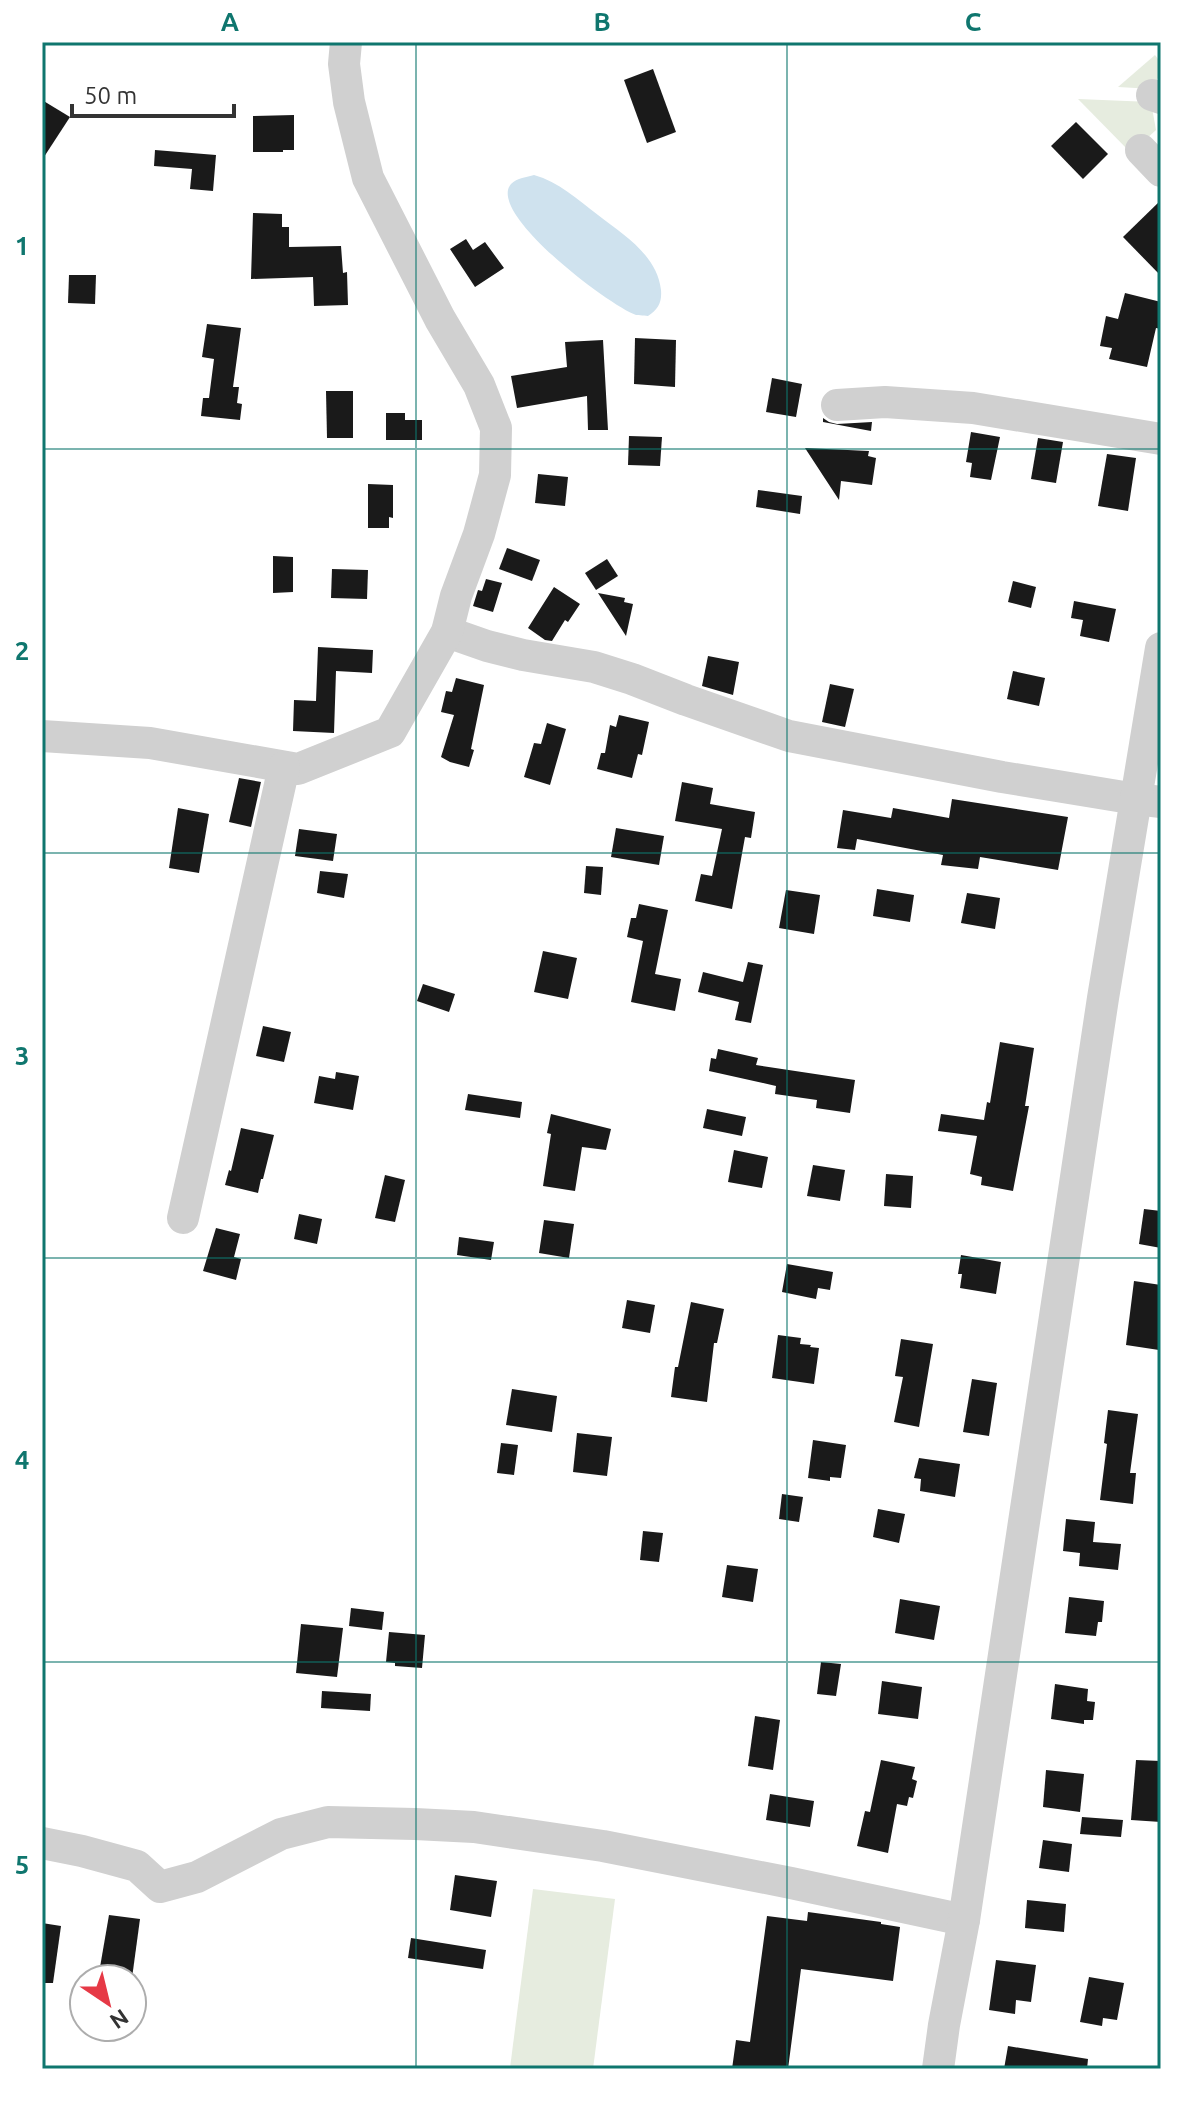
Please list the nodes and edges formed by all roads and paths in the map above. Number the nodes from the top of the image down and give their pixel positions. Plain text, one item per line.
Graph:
1 (346, 42) edge
2 (837, 405) dead end
3 (1161, 439) edge
4 (447, 632) junction
5 (1161, 648) edge
6 (42, 736) edge
7 (284, 767) junction
8 (1148, 800) edge
9 (183, 1218) dead end
10 (42, 1843) edge
11 (964, 1920) junction
12 (938, 2069) edge

1 - 4 street
2 - 3 street
4 - 7 street
4 - 8 street
5 - 8 street
6 - 7 street
7 - 9 street
8 - 11 street
10 - 11 street
11 - 12 street

